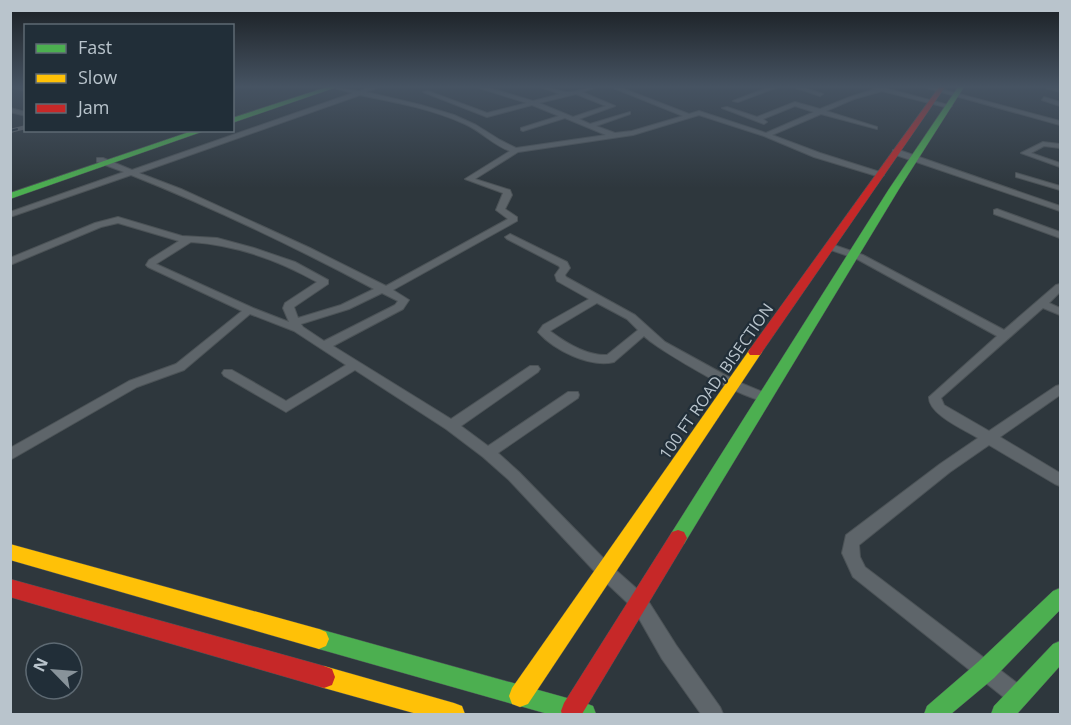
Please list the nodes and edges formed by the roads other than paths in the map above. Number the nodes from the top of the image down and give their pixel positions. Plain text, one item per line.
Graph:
1 (279, 121) edge
2 (462, 121) edge
3 (558, 121) edge
4 (577, 121) edge
5 (605, 121) edge
6 (670, 121) edge
7 (724, 121) edge
8 (758, 121) edge
9 (801, 121) edge
10 (851, 121) edge
11 (918, 121) edge
12 (938, 121) edge
13 (590, 126) junction
14 (875, 128) dead end
15 (523, 129) dead end
16 (782, 129) junction
17 (184, 132) edge
18 (198, 132) edge
19 (765, 135) junction
20 (615, 136) junction
21 (1060, 146) edge
22 (516, 150) junction
23 (896, 152) junction
24 (915, 157) junction
25 (103, 162) junction
26 (1060, 165) edge
27 (131, 172) junction
28 (880, 175) junction
29 (1019, 176) dead end
30 (1060, 188) edge
31 (10, 190) edge
32 (10, 196) edge
33 (1060, 209) edge
34 (997, 212) dead end
35 (10, 215) edge
36 (1060, 235) edge
37 (510, 237) dead end
38 (188, 240) junction
39 (831, 247) junction
40 (854, 254) junction
41 (10, 262) edge
42 (1060, 287) edge
43 (384, 289) junction
44 (596, 299) junction
45 (1043, 304) junction
46 (249, 310) junction
47 (1060, 312) edge
48 (297, 326) junction
49 (644, 330) junction
50 (1004, 335) junction
51 (323, 346) junction
52 (353, 366) junction
53 (534, 369) dead end
54 (228, 373) dead end
55 (732, 384) junction
56 (1060, 390) edge
57 (573, 395) dead end
58 (765, 398) junction
59 (451, 426) junction
60 (989, 437) junction
61 (488, 453) junction
62 (10, 455) edge
63 (1060, 480) edge
64 (10, 552) edge
65 (604, 570) junction
66 (10, 588) edge
67 (1060, 597) edge
68 (639, 602) junction
69 (1060, 651) edge
70 (986, 670) junction
71 (520, 696) junction
72 (1019, 697) junction
73 (579, 713) edge
74 (454, 714) edge
75 (713, 714) edge
76 (935, 714) edge
77 (1002, 714) edge

1 - 27 street
2 - 22 street
3 - 15 street
4 - 13 street
5 - 13 street
6 - 20 street
7 - 19 street
8 - 16 street
9 - 16 street
10 - 14 street
11 - 23 street, 100 FT ROAD, BISECTION
12 - 24 street
13 - 20 street
16 - 19 street
17 - 25 street
18 - 25 street
19 - 28 street
20 - 22 street
21 - 26 street
22 - 43 street
23 - 24 street
23 - 28 street, 100 FT ROAD, BISECTION
24 - 33 street
24 - 40 street
25 - 27 street
25 - 31 street
25 - 32 street
27 - 35 street
27 - 43 street
28 - 39 street, 100 FT ROAD, BISECTION
29 - 30 street
34 - 36 street
37 - 44 street
38 - 41 street
38 - 46 street
38 - 48 street
39 - 40 street
39 - 55 street, 100 FT ROAD, BISECTION
40 - 50 street
40 - 58 street
42 - 45 street
43 - 48 street
43 - 51 street
44 - 49 street
44 - 49 street
45 - 47 street
45 - 50 street
46 - 48 street
46 - 62 street
48 - 51 street
49 - 55 street
50 - 60 street
51 - 52 street
52 - 54 street
52 - 59 street
53 - 59 street
55 - 58 street
55 - 65 street, 100 FT ROAD, BISECTION
56 - 60 street
57 - 61 street
58 - 68 street
59 - 61 street
60 - 63 street
60 - 70 street
61 - 65 street
64 - 71 street
65 - 68 street
65 - 71 street, 100 FT ROAD, BISECTION
66 - 74 street
67 - 70 street
68 - 73 street
68 - 75 street
69 - 72 street
70 - 72 street
70 - 76 street
71 - 73 street
72 - 77 street

